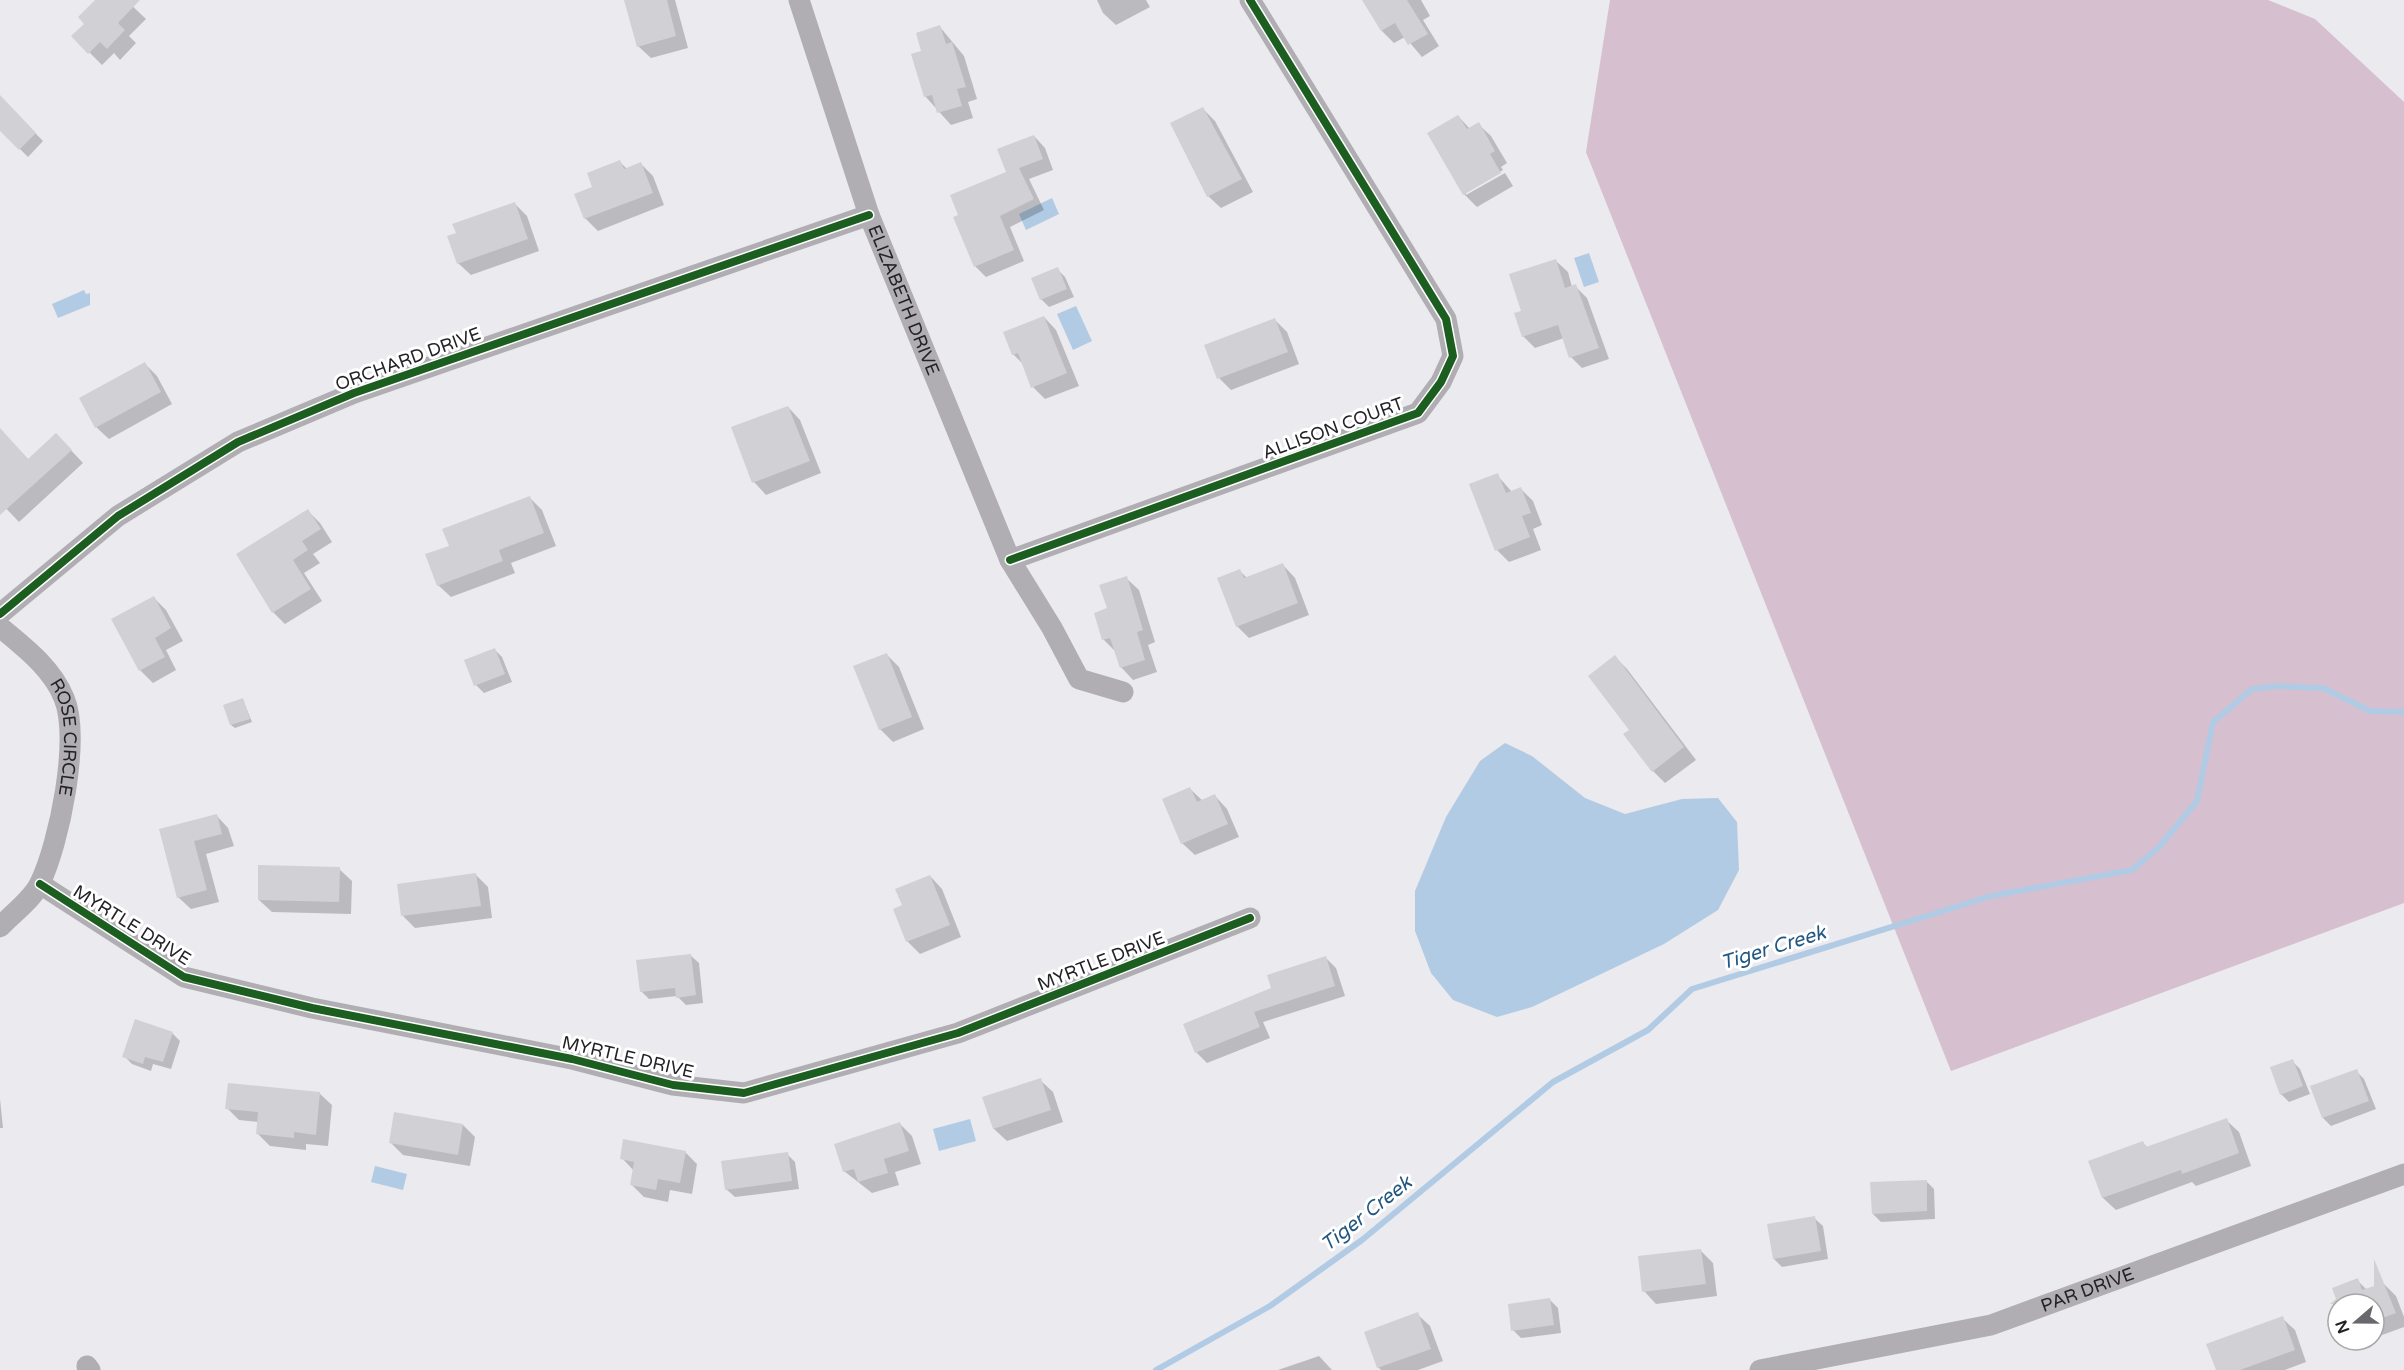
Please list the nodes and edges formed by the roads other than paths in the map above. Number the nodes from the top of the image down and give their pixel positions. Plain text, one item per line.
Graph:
1 (1250, 0) edge
2 (801, 1) edge
3 (869, 215) junction
4 (1010, 560) junction
5 (0, 614) edge
6 (0, 627) edge
7 (1123, 692) dead end
8 (40, 884) junction
9 (1250, 918) dead end
10 (0, 927) edge
11 (2404, 1174) edge
12 (1760, 1370) edge

1 - 4 street, ALLISON COURT
2 - 3 street, ELIZABETH DRIVE
3 - 4 street, ELIZABETH DRIVE
3 - 5 street, ORCHARD DRIVE
4 - 7 street, ELIZABETH DRIVE
6 - 8 street, ROSE CIRCLE
8 - 9 street, MYRTLE DRIVE
8 - 10 street, ROSE CIRCLE
11 - 12 street, PAR DRIVE

